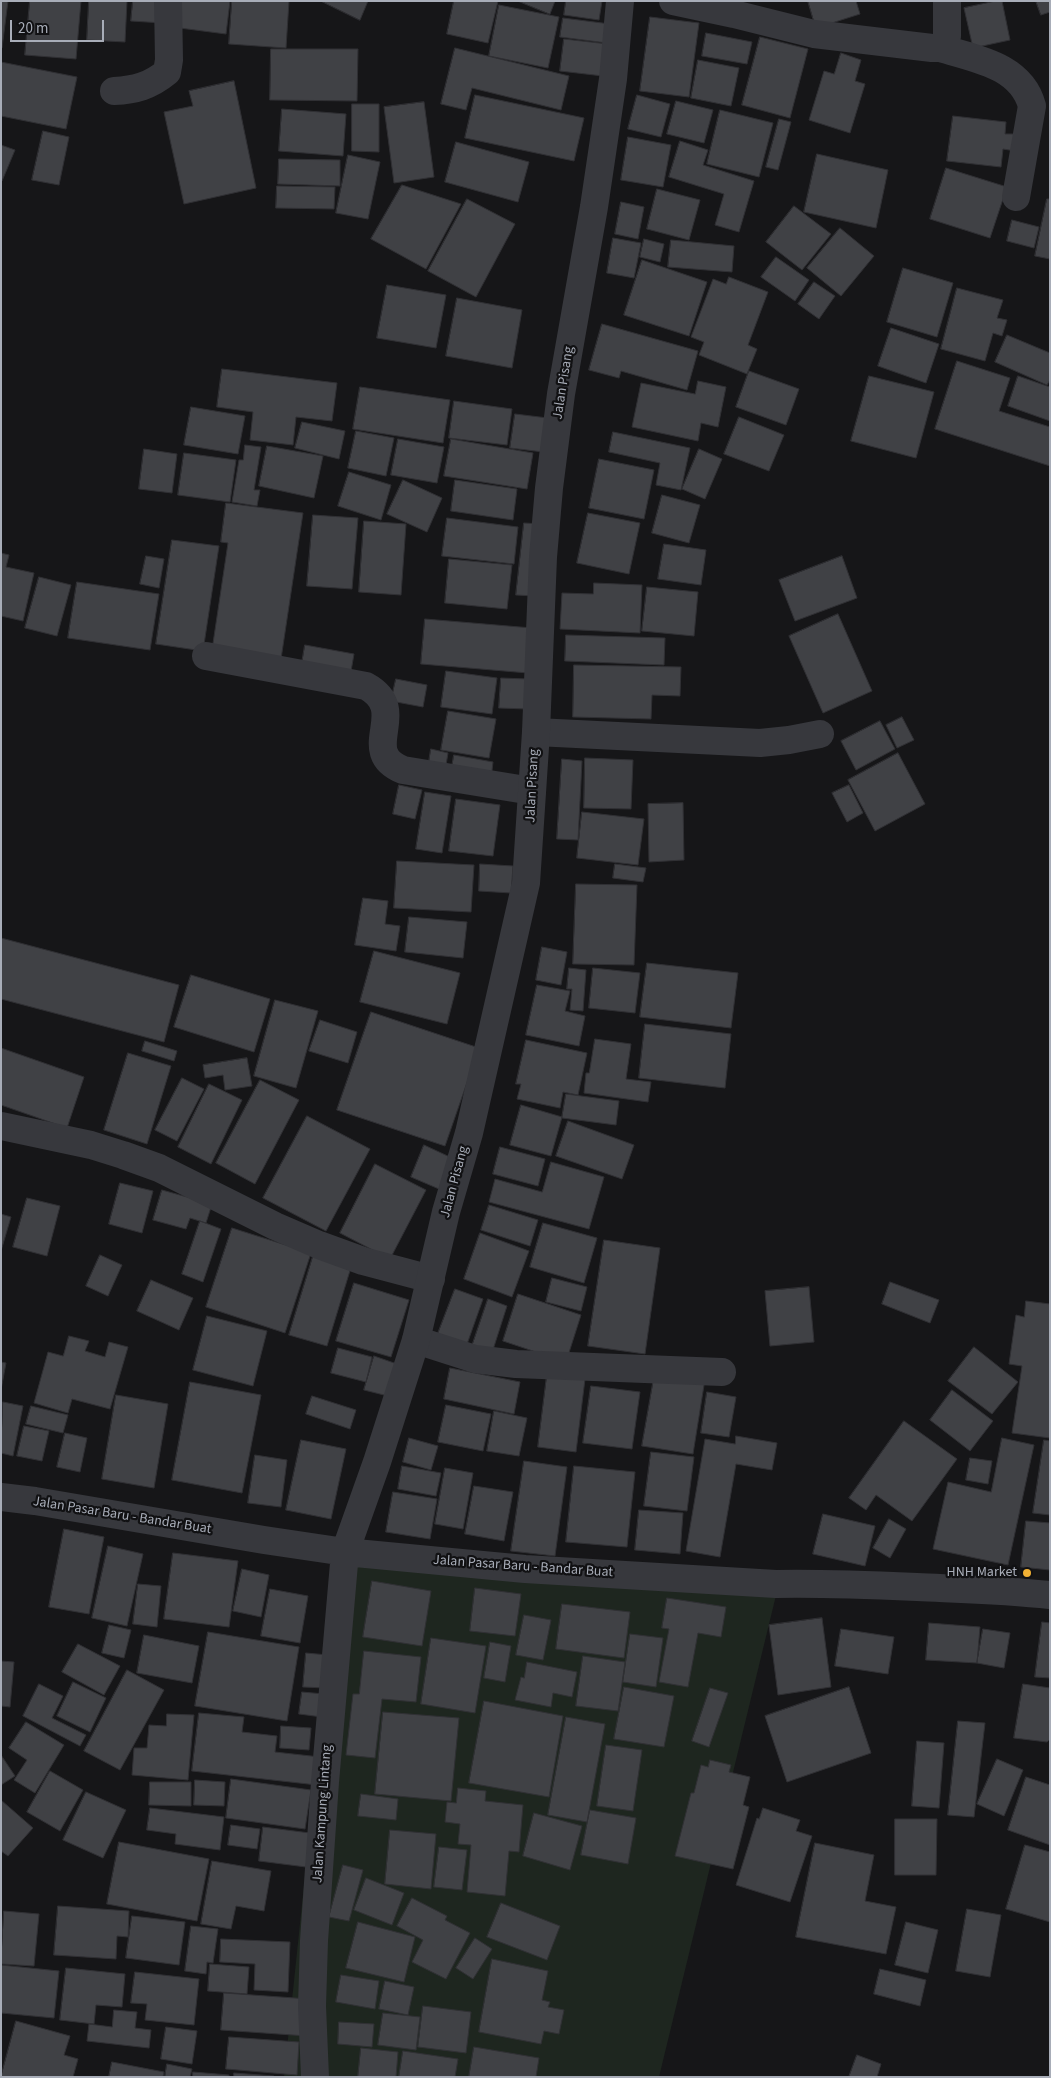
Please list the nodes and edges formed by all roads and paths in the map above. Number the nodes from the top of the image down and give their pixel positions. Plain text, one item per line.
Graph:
1 (168, 1) edge
2 (620, 1) edge
3 (673, 1) edge
4 (947, 1) edge
5 (940, 48) junction
6 (114, 92) dead end
7 (1016, 197) dead end
8 (206, 656) dead end
9 (536, 732) junction
10 (820, 734) dead end
11 (532, 791) junction
12 (1, 1126) edge
13 (431, 1279) junction
14 (416, 1340) junction
15 (722, 1372) dead end
16 (1, 1497) edge
17 (345, 1552) junction
18 (1050, 1595) edge
19 (315, 2077) edge

1 - 6 street
2 - 9 street, Jalan Pisang
3 - 5 street
4 - 5 street
5 - 7 street
8 - 11 street
9 - 10 street
9 - 11 street, Jalan Pisang
11 - 13 street, Jalan Pisang
12 - 13 street
13 - 14 street, Jalan Pisang
14 - 15 street
14 - 17 street, Jalan Pisang
16 - 17 street, Jalan Pasar Baru - Bandar Buat
17 - 18 street, Jalan Pasar Baru - Bandar Buat
17 - 19 street, Jalan Kampung Lintang

